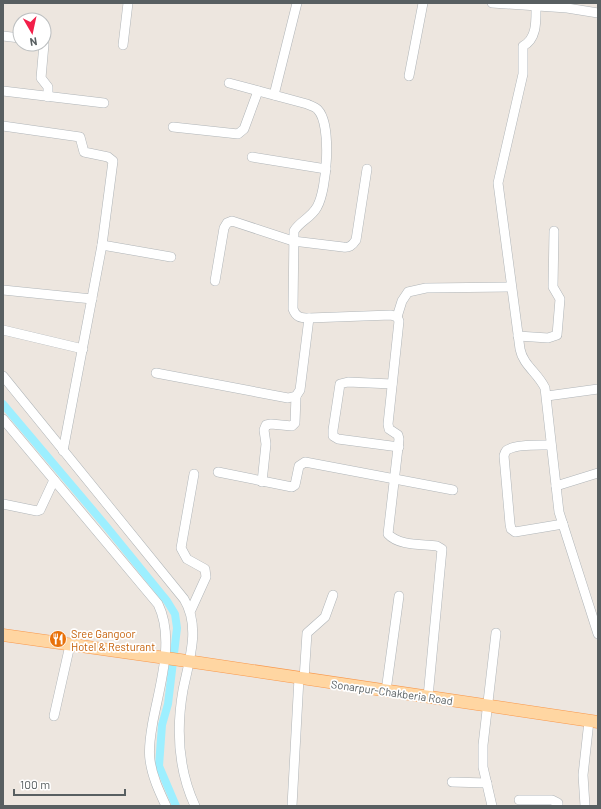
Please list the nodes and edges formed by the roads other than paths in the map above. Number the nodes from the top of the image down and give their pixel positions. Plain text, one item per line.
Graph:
1 (128, 3) edge
2 (297, 3) edge
3 (424, 3) edge
4 (492, 3) edge
5 (536, 6) junction
6 (595, 11) edge
7 (123, 45) dead end
8 (45, 52) edge
9 (409, 76) dead end
10 (229, 83) dead end
11 (3, 91) edge
12 (258, 91) junction
13 (274, 95) junction
14 (48, 97) junction
15 (104, 103) dead end
16 (3, 126) edge
17 (173, 127) dead end
18 (252, 157) dead end
19 (326, 168) junction
20 (367, 169) dead end
21 (554, 231) dead end
22 (293, 241) junction
23 (102, 245) junction
24 (171, 257) dead end
25 (215, 281) dead end
26 (511, 287) junction
27 (3, 290) edge
28 (92, 299) junction
29 (397, 317) junction
30 (309, 318) junction
31 (3, 330) edge
32 (518, 336) junction
33 (83, 349) junction
34 (156, 373) dead end
35 (3, 376) edge
36 (392, 384) junction
37 (598, 389) edge
38 (296, 396) junction
39 (547, 396) junction
40 (3, 419) edge
41 (551, 444) junction
42 (399, 447) junction
43 (63, 451) junction
44 (218, 472) dead end
45 (598, 473) edge
46 (194, 474) dead end
47 (54, 480) junction
48 (394, 480) junction
49 (262, 482) junction
50 (556, 486) junction
51 (453, 490) dead end
52 (3, 504) edge
53 (563, 524) junction
54 (333, 595) dead end
55 (399, 596) dead end
56 (191, 610) junction
57 (496, 632) dead end
58 (598, 634) edge
59 (3, 635) edge
60 (70, 645) junction
61 (166, 658) junction
62 (188, 661) junction
63 (301, 679) junction
64 (386, 691) junction
65 (428, 698) junction
66 (488, 706) junction
67 (54, 716) dead end
68 (594, 722) edge
69 (452, 782) dead end
70 (487, 783) junction
71 (518, 800) dead end
72 (166, 806) edge
73 (195, 806) edge
74 (292, 806) edge
75 (492, 806) edge
76 (558, 806) edge
77 (585, 806) edge

1 - 7 street
2 - 13 street
3 - 9 street
4 - 5 street
5 - 6 street
5 - 26 street
8 - 14 street
10 - 12 street
11 - 14 street
12 - 13 street
12 - 17 street
13 - 19 street
14 - 15 street
16 - 23 street
18 - 19 street
19 - 22 street
20 - 22 street
21 - 32 street
22 - 25 street
22 - 30 street
23 - 24 street
23 - 28 street
26 - 29 street
26 - 32 street
27 - 28 street
28 - 33 street
29 - 30 street
29 - 36 street
30 - 38 street
31 - 33 street
32 - 39 street
33 - 43 street
34 - 38 street
35 - 43 street
36 - 42 street
36 - 42 street
37 - 39 street
38 - 49 street
39 - 41 street
40 - 47 street
41 - 50 street
41 - 53 street
42 - 48 street
43 - 56 street
44 - 49 street
45 - 50 street
46 - 56 street
47 - 52 street
47 - 61 street
48 - 49 street
48 - 51 street
48 - 65 street
50 - 53 street
53 - 58 street
54 - 63 street
55 - 64 street
56 - 62 street
57 - 66 street
59 - 60 main road
60 - 61 main road
60 - 67 street
61 - 62 main road, Sonarpur-Chakberia Road
61 - 72 street
62 - 63 main road, Sonarpur-Chakberia Road
62 - 73 street
63 - 64 main road, Sonarpur-Chakberia Road
63 - 74 street
64 - 65 main road, Sonarpur-Chakberia Road
65 - 66 main road, Sonarpur-Chakberia Road
66 - 68 main road, Sonarpur-Chakberia Road
66 - 70 street
68 - 77 street
69 - 70 street
70 - 75 street
71 - 76 street

